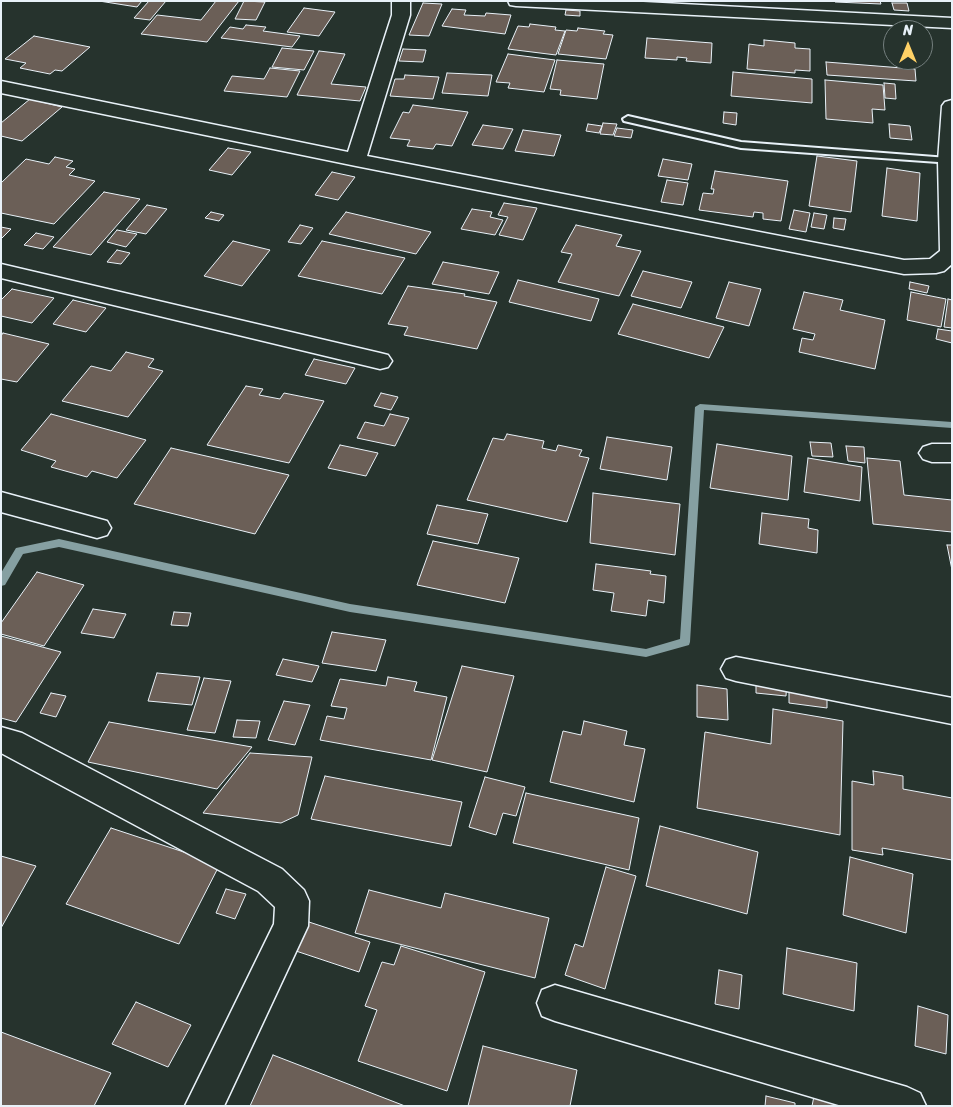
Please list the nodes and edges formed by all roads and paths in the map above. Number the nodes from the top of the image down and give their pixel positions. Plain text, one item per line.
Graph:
1 (401, 1) edge
2 (516, 1) edge
3 (952, 23) edge
4 (1, 87) edge
5 (952, 106) edge
6 (628, 120) dead end
7 (950, 153) edge
8 (356, 160) junction
9 (1, 271) edge
10 (380, 361) dead end
11 (1, 502) edge
12 (97, 528) dead end
13 (736, 668) dead end
14 (952, 710) edge
15 (1, 740) edge
16 (556, 1003) dead end
17 (204, 1106) edge
18 (906, 1106) edge

1 - 8 street
2 - 3 street
4 - 8 street
5 - 7 street
6 - 7 lane
7 - 8 street
9 - 10 street
11 - 12 street
13 - 14 street
15 - 17 street
16 - 18 street

